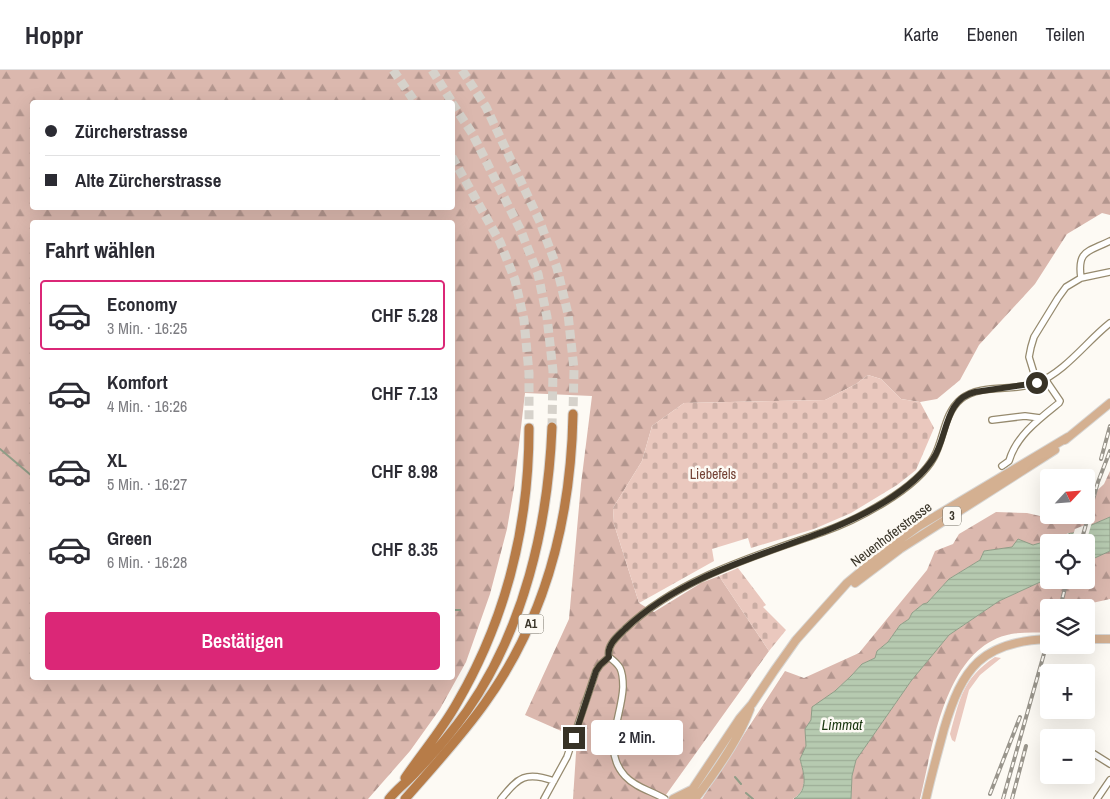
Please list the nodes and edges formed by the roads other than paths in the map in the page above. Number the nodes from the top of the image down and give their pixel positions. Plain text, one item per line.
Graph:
1 (1110, 241) edge
2 (1110, 272) edge
3 (1081, 278) junction
4 (1110, 323) edge
5 (1045, 378) junction
6 (1037, 383) junction
7 (1110, 403) edge
8 (573, 414) tunnel mouth
9 (1040, 418) junction
10 (992, 420) dead end
11 (552, 427) tunnel mouth
12 (529, 428) tunnel mouth
13 (1002, 466) dead end
14 (1040, 639) edge
15 (1095, 639) edge
16 (1110, 639) edge
17 (609, 657) junction
18 (752, 704) junction
19 (1095, 755) edge
20 (1110, 764) edge
21 (1110, 780) edge
22 (554, 781) junction
23 (693, 789) junction
24 (397, 790) junction
25 (389, 799) edge
26 (405, 799) edge
27 (501, 799) edge
28 (544, 799) edge
29 (665, 799) edge
30 (673, 799) edge
31 (686, 799) edge
32 (695, 799) edge
33 (926, 799) edge
34 (1097, 799) edge

1 - 3 street
2 - 3 street
3 - 6 street
4 - 5 street
5 - 6 street
5 - 9 street
6 - 17 street
7 - 18 main road, Neuenhoferstrasse / 3
8 - 26 highway, A1
9 - 10 street
9 - 13 street
11 - 24 highway, A1
12 - 24 highway, A1
14 - 33 main road
15 - 16 main road
17 - 22 street
17 - 29 street
18 - 23 main road, Neuenhoferstrasse / 3
18 - 32 main road, Neuenhoferstrasse / 3
19 - 20 street
21 - 34 street
22 - 27 street
22 - 28 street
23 - 30 main road
23 - 31 main road, Neuenhoferstrasse / 3
24 - 25 highway, A1

